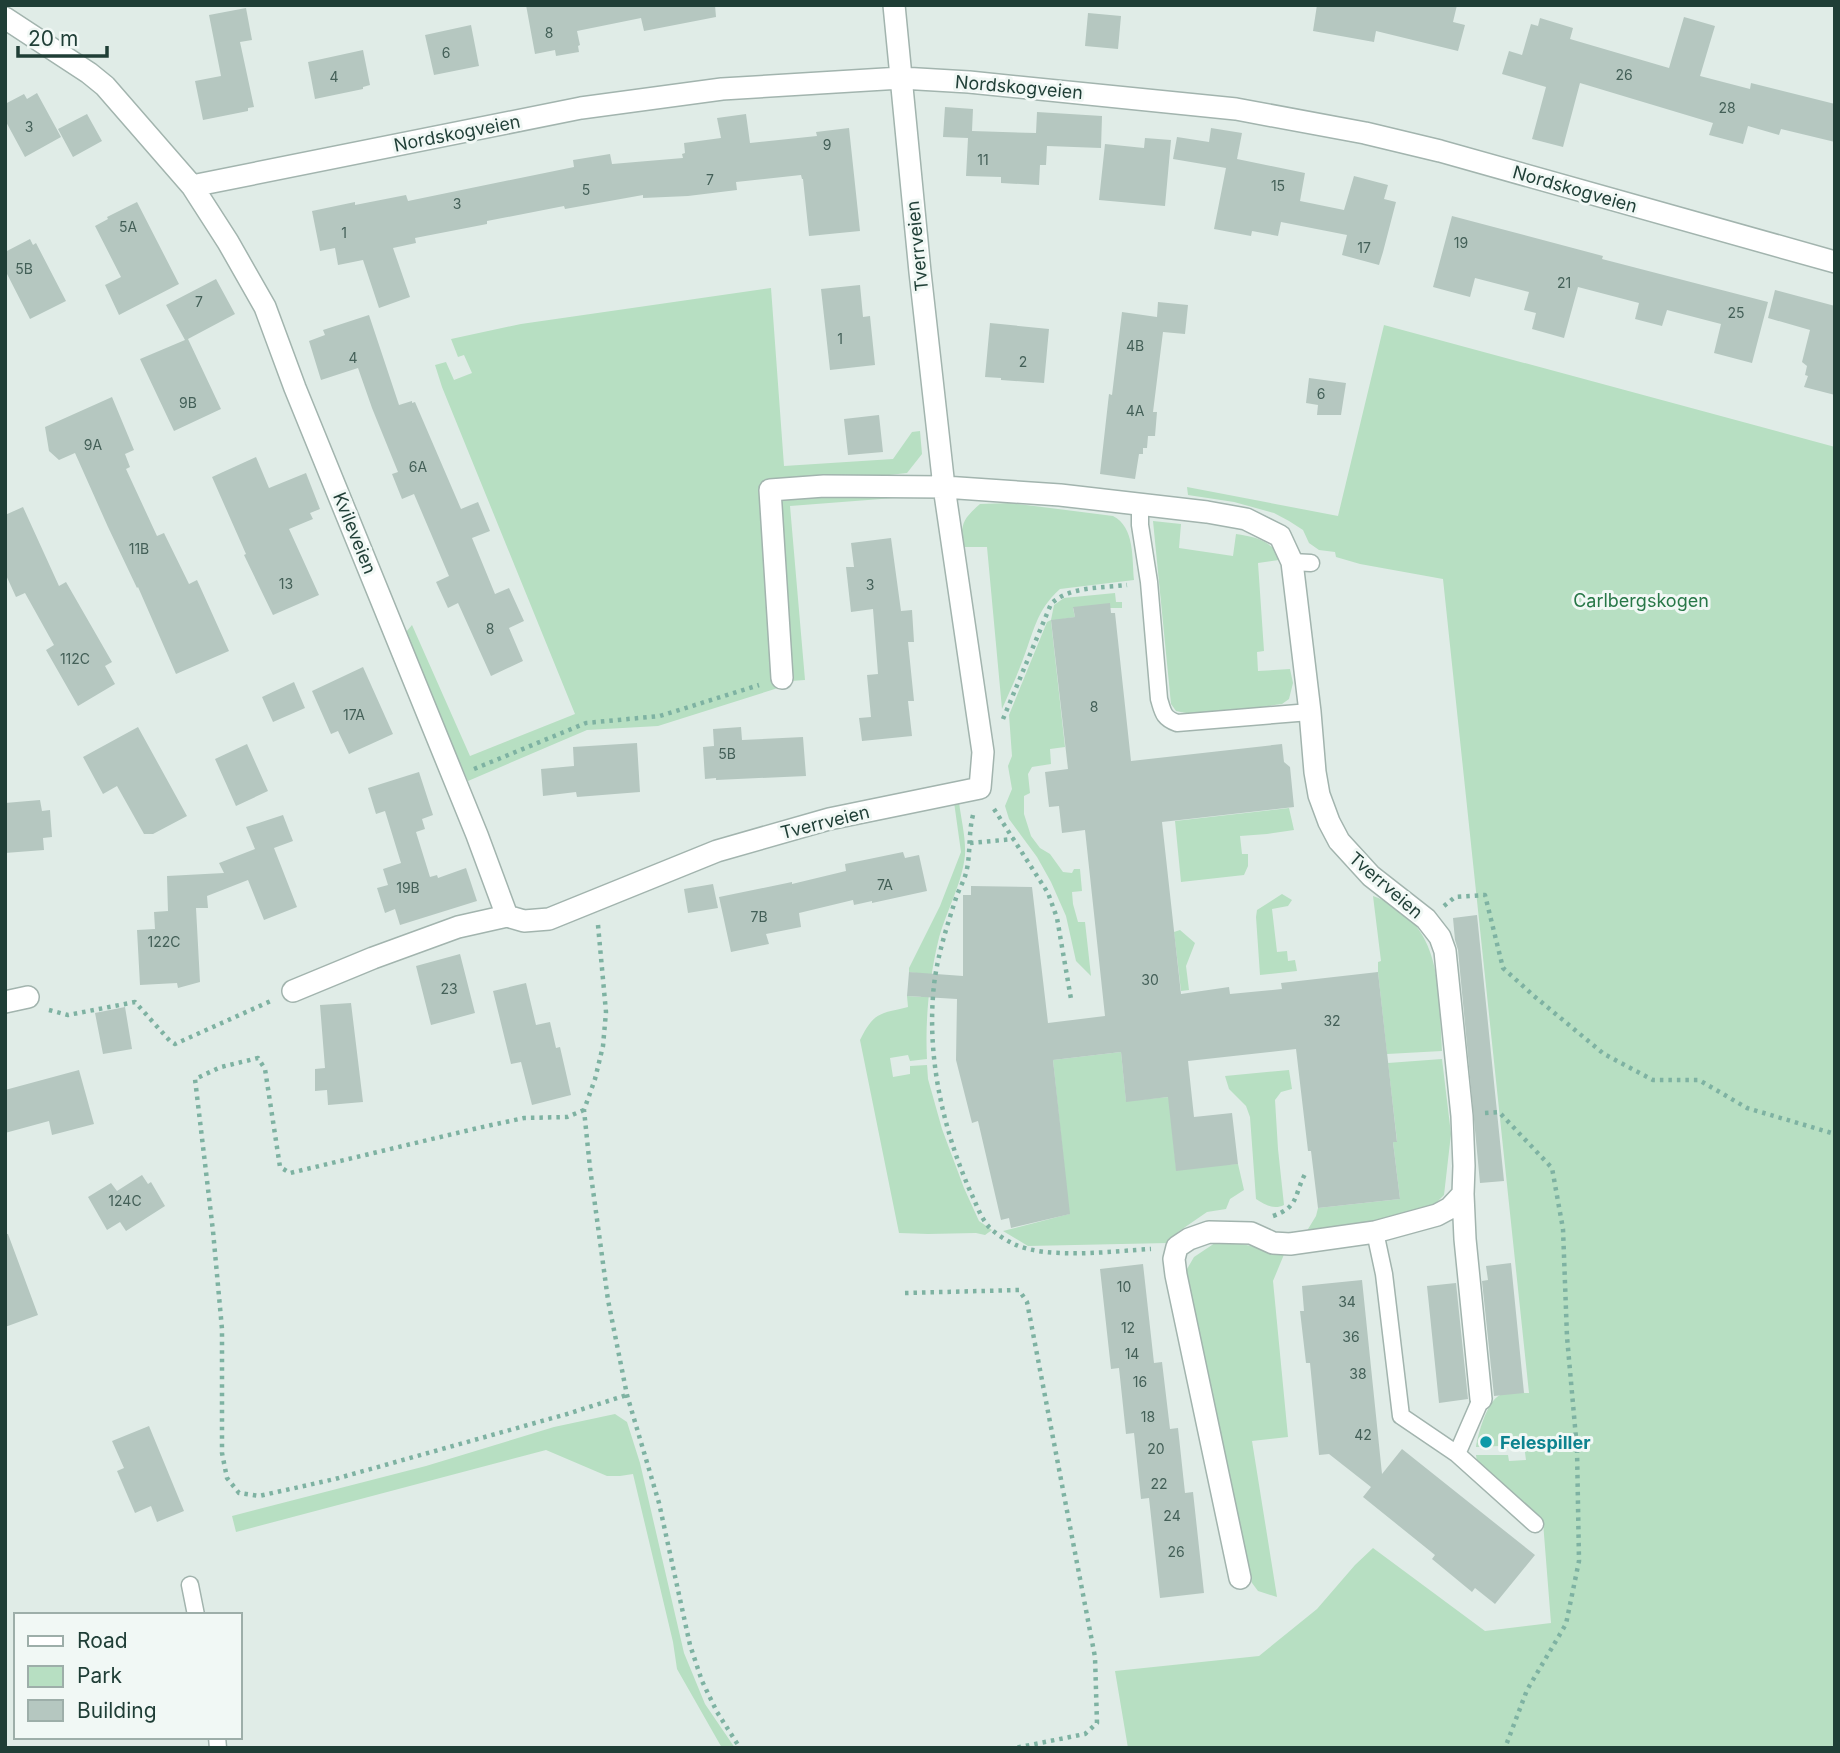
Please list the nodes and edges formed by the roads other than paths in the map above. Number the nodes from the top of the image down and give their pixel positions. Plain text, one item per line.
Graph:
1 (894, 5) edge
2 (5, 18) edge
3 (901, 78) junction
4 (192, 186) junction
5 (1835, 262) edge
6 (944, 487) junction
7 (1140, 505) junction
8 (782, 678) road end
9 (1310, 712) junction
10 (507, 916) junction
11 (293, 991) road end
12 (28, 997) road end
13 (5, 1002) edge
14 (1463, 1194) junction
15 (1375, 1232) junction
16 (1481, 1399) joint
17 (1457, 1454) junction
18 (1535, 1524) dead end
19 (1240, 1578) dead end
20 (190, 1585) dead end
21 (196, 1613) edge

1 - 3 street, Tverrveien
2 - 4 street, Kvileveien
3 - 4 street, Nordskogveien
3 - 5 street, Nordskogveien
3 - 6 street, Tverrveien
4 - 10 street, Kvileveien
6 - 7 street, Tverrveien
6 - 8 street, Tverrveien
6 - 10 street, Tverrveien
7 - 9 street, Tverrveien
7 - 9 lane
9 - 14 street, Tverrveien
10 - 11 street
12 - 13 street
14 - 15 street
14 - 16 street, Tverrveien
15 - 17 lane
15 - 19 street
16 - 17 lane
17 - 18 lane
20 - 21 lane

